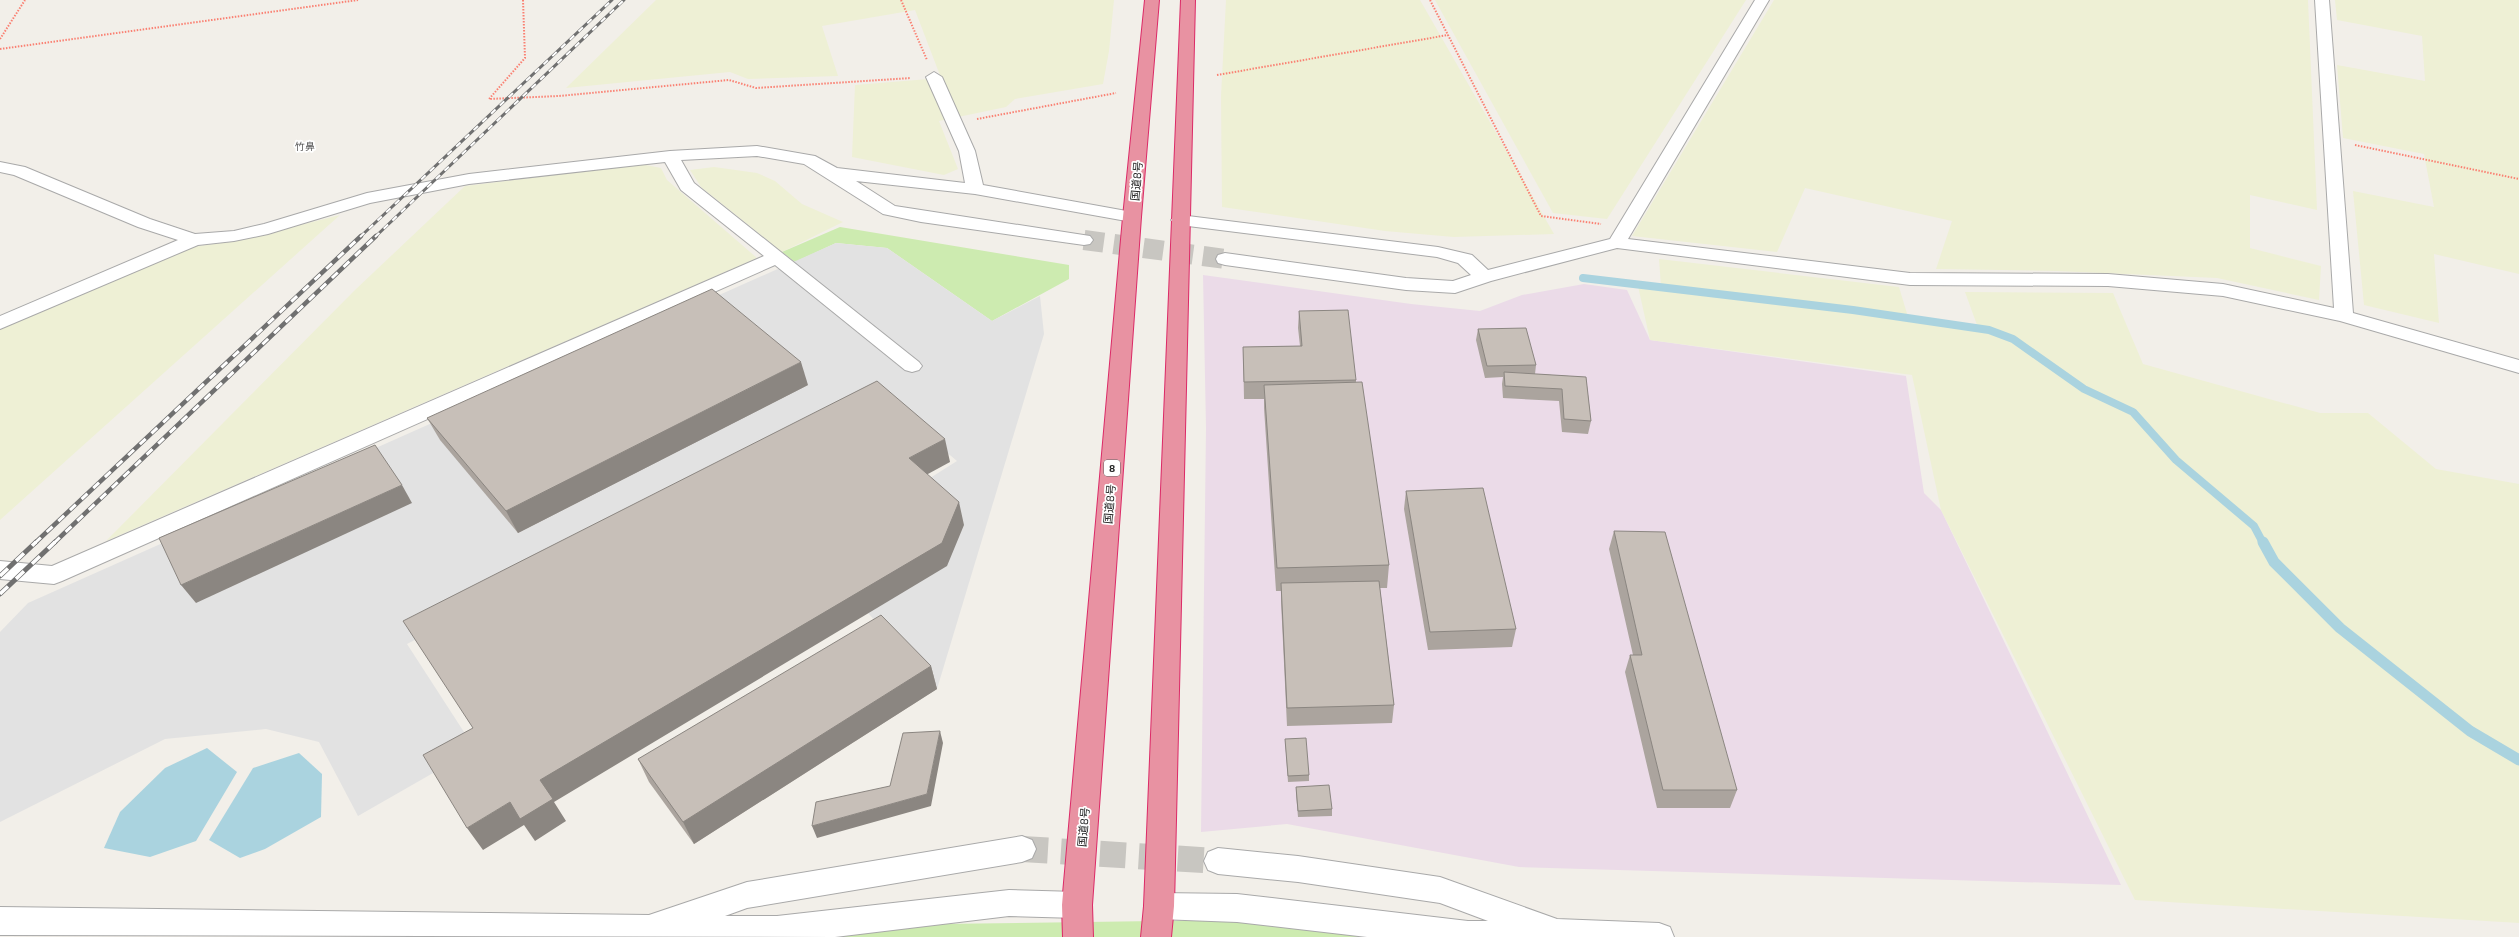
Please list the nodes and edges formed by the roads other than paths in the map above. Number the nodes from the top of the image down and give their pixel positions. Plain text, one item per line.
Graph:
1 (1152, 0) edge
2 (1188, 0) edge
3 (1762, 0) edge
4 (2322, 0) edge
5 (934, 77) road end
6 (670, 156) junction
7 (0, 167) edge
8 (833, 173) junction
9 (975, 189) junction
10 (1132, 217) junction
11 (1180, 220) junction
12 (194, 240) junction
13 (1084, 240) tunnel mouth
14 (1617, 243) junction
15 (778, 257) junction
16 (1226, 259) tunnel mouth
17 (1484, 277) junction
18 (2344, 316) junction
19 (0, 323) edge
20 (912, 366) dead end
21 (2519, 368) edge
22 (0, 570) edge
23 (1022, 849) tunnel mouth
24 (1218, 861) tunnel mouth
25 (1077, 904) junction
26 (1159, 906) junction
27 (0, 921) edge
28 (641, 929) junction
29 (1558, 933) junction
30 (1078, 937) edge
31 (1156, 937) edge
32 (1659, 937) edge

1 - 10 highway, 国道8号 / 8
2 - 11 highway
3 - 14 street
4 - 18 street
5 - 9 street
6 - 8 street
6 - 12 street
6 - 15 street
7 - 12 street
8 - 9 street
8 - 13 street
9 - 10 street
10 - 25 highway, 国道8号 / 8
11 - 17 street
11 - 26 highway
12 - 19 street
14 - 17 street
14 - 18 street
15 - 20 street
15 - 22 street
16 - 17 street
18 - 21 street
23 - 28 street
24 - 29 street
25 - 28 street
25 - 30 highway, 国道8号 / 8
26 - 29 street
26 - 31 highway
27 - 28 street
29 - 32 street

